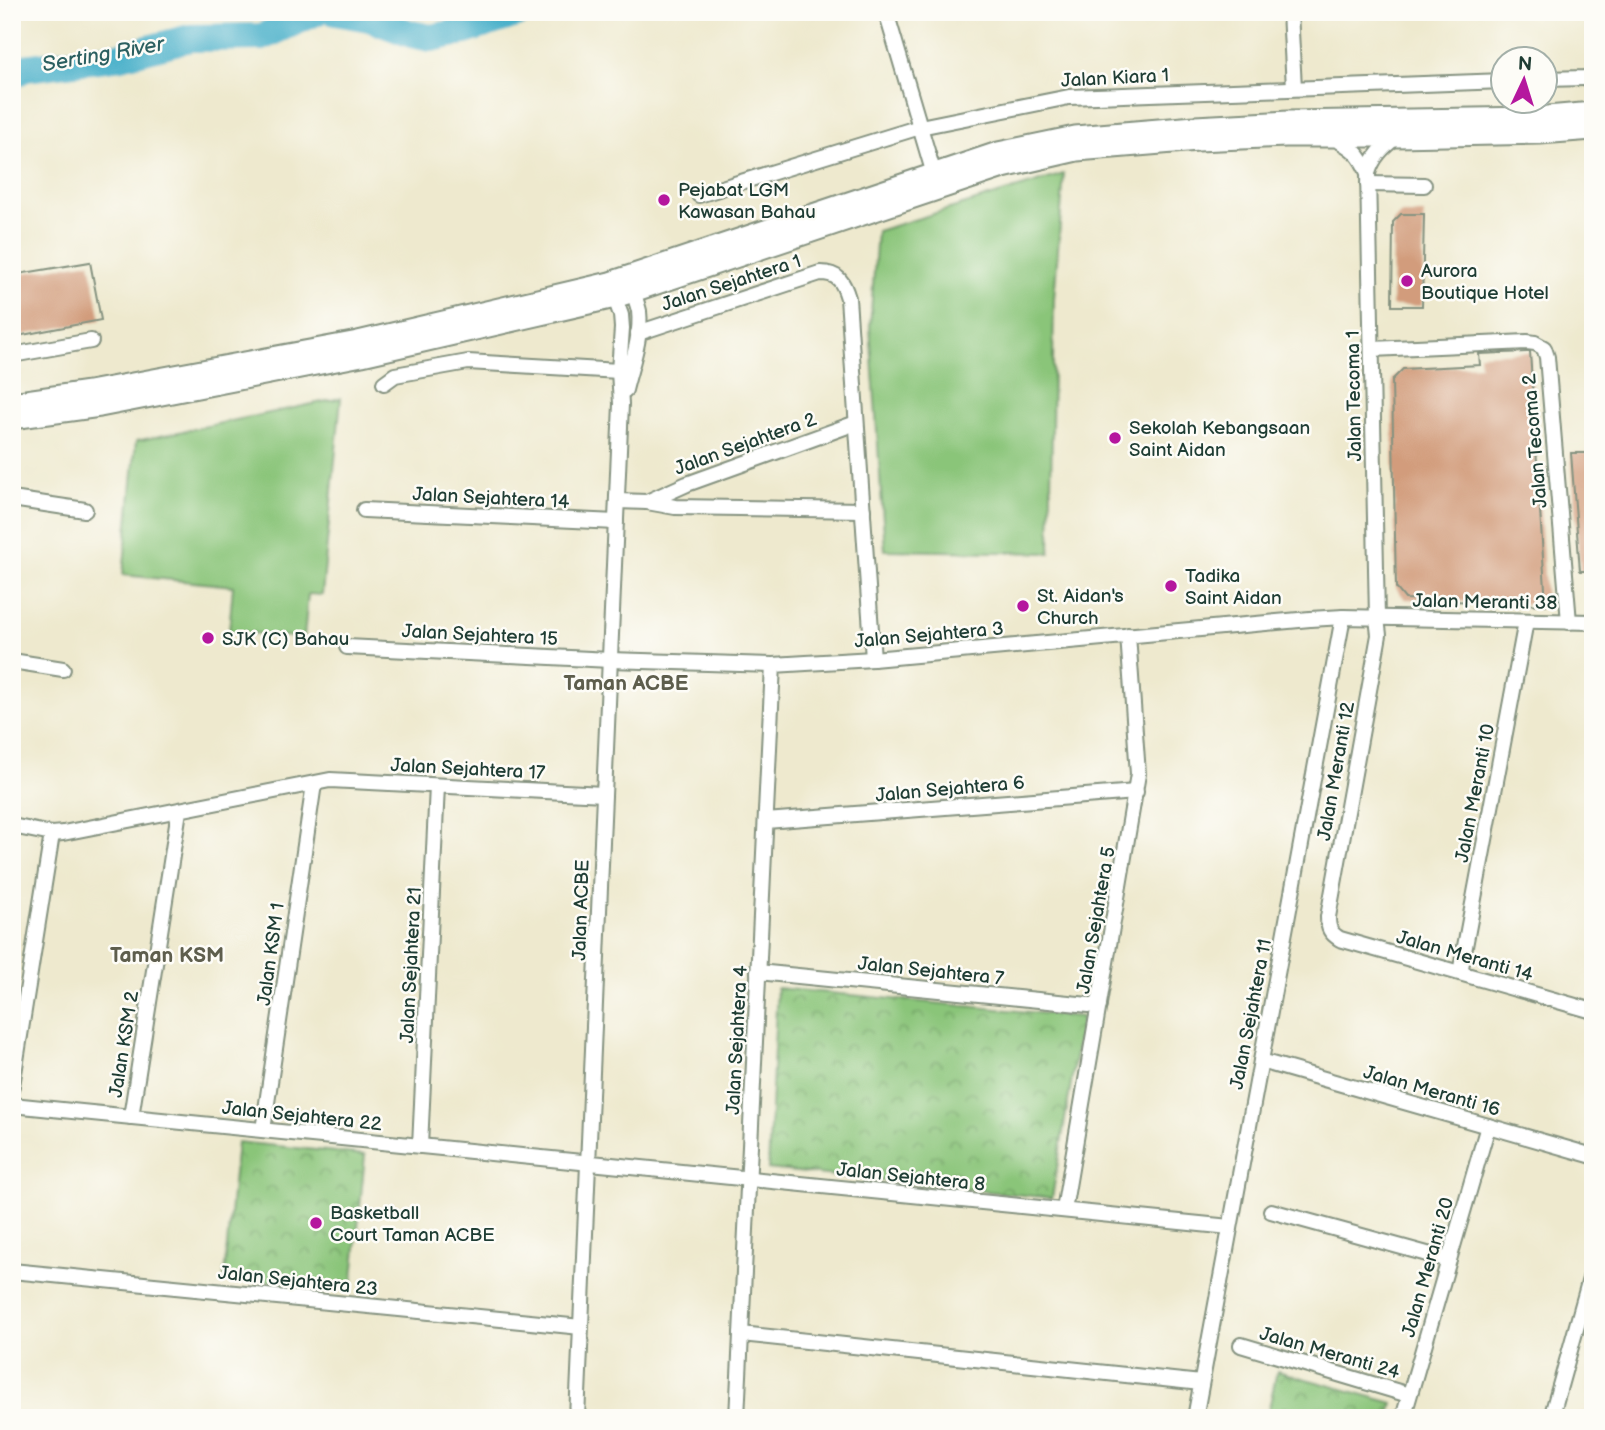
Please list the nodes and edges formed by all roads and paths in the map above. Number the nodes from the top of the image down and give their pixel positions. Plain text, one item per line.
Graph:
1 (886, 12) edge
2 (1290, 12) edge
3 (1590, 78) edge
4 (1560, 79) edge
5 (1490, 81) edge
6 (1294, 89) junction
7 (1593, 112) edge
8 (920, 127) junction
9 (1593, 130) edge
10 (1396, 137) junction
11 (1334, 138) junction
12 (1368, 179) junction
13 (936, 181) junction
14 (1424, 185) dead end
15 (699, 195) dead end
16 (622, 287) junction
17 (638, 333) junction
18 (91, 341) dead end
19 (1372, 349) junction
20 (12, 355) edge
21 (619, 371) junction
22 (384, 383) dead end
23 (12, 402) edge
24 (621, 404) junction
25 (12, 419) edge
26 (856, 423) junction
27 (12, 499) edge
28 (617, 501) junction
29 (647, 502) junction
30 (85, 510) dead end
31 (364, 510) dead end
32 (863, 510) junction
33 (616, 522) junction
34 (1343, 617) junction
35 (1377, 618) junction
36 (1526, 621) junction
37 (1569, 622) junction
38 (1593, 622) edge
39 (1128, 635) junction
40 (347, 647) dead end
41 (873, 659) junction
42 (610, 660) junction
43 (12, 661) edge
44 (773, 665) junction
45 (63, 669) dead end
46 (314, 784) junction
47 (438, 786) junction
48 (1136, 792) junction
49 (604, 794) junction
50 (179, 811) junction
51 (766, 821) junction
52 (12, 826) edge
53 (52, 834) junction
54 (1330, 931) joint
55 (758, 972) junction
56 (1460, 973) junction
57 (1099, 1006) junction
58 (1593, 1011) edge
59 (1261, 1061) junction
60 (12, 1086) edge
61 (12, 1105) edge
62 (131, 1117) junction
63 (1488, 1126) junction
64 (263, 1130) junction
65 (421, 1146) junction
66 (1593, 1156) edge
67 (588, 1163) junction
68 (748, 1179) junction
69 (1064, 1210) junction
70 (1271, 1211) dead end
71 (1230, 1227) junction
72 (1449, 1260) junction
73 (1593, 1268) edge
74 (12, 1270) edge
75 (581, 1327) junction
76 (741, 1334) junction
77 (1241, 1345) dead end
78 (1201, 1383) junction
79 (1409, 1395) junction
80 (577, 1418) edge
81 (737, 1418) edge
82 (1195, 1418) edge
83 (1403, 1418) edge
84 (1551, 1418) edge

1 - 8 street
2 - 6 street
3 - 4 street
5 - 6 street, Jalan Kiara 1
6 - 8 street, Jalan Kiara 1
7 - 13 main road
8 - 13 street
8 - 15 street, Jalan Kiara 1
9 - 10 main road
10 - 11 main road
10 - 12 street
11 - 12 street
11 - 13 main road
12 - 14 street
12 - 19 street, Jalan Tecoma 1
13 - 16 main road
16 - 17 street, Jalan ACBE
16 - 21 street, Jalan ACBE
16 - 23 main road
16 - 25 main road
17 - 24 street, Jalan ACBE
17 - 26 street, Jalan Sejahtera 1
18 - 20 street
19 - 35 street, Jalan Tecoma 1
19 - 37 street, Jalan Tecoma 2
21 - 22 street
21 - 24 street, Jalan ACBE
24 - 28 street, Jalan ACBE
26 - 29 street, Jalan Sejahtera 2
26 - 32 street
27 - 30 street
28 - 29 street, Jalan Sejahtera 2
28 - 33 street, Jalan ACBE
29 - 32 street, Jalan Sejahtera 2
31 - 33 street, Jalan Sejahtera 14
32 - 41 street
33 - 42 street, Jalan ACBE
34 - 35 street, Jalan Sejahtera 3
34 - 39 street, Jalan Sejahtera 3
34 - 59 street, Jalan Sejahtera 11
35 - 36 street, Jalan Meranti 38
35 - 54 street, Jalan Meranti 12
36 - 37 street, Jalan Meranti 38
36 - 56 street, Jalan Meranti 10
37 - 38 street, Jalan Meranti 38
39 - 41 street, Jalan Sejahtera 3
39 - 48 street, Jalan Sejahtera 5
40 - 42 street, Jalan Sejahtera 15
41 - 44 street, Jalan Sejahtera 3
42 - 44 street, Jalan Sejahtera 3
42 - 49 street, Jalan ACBE
43 - 45 street
44 - 51 street, Jalan Sejahtera 4
46 - 47 street, Jalan Sejahtera 17
46 - 50 street, Jalan Sejahtera 17
46 - 64 street, Jalan KSM 1
47 - 49 street, Jalan Sejahtera 17
47 - 65 street, Jalan Sejahtera 21
48 - 51 street, Jalan Sejahtera 6
48 - 57 street, Jalan Sejahtera 5
49 - 67 street, Jalan ACBE
50 - 53 street, Jalan Sejahtera 17
50 - 62 street, Jalan KSM 2
51 - 55 street, Jalan Sejahtera 4
52 - 53 street
53 - 60 street
54 - 56 street, Jalan Meranti 14
55 - 57 street, Jalan Sejahtera 7
55 - 68 street, Jalan Sejahtera 4
56 - 58 street, Jalan Meranti 14
57 - 69 street, Jalan Sejahtera 5
59 - 63 street, Jalan Meranti 16
59 - 71 street, Jalan Sejahtera 11
61 - 62 street, Jalan Sejahtera 22
62 - 64 street, Jalan Sejahtera 22
63 - 66 street, Jalan Meranti 16
63 - 72 street, Jalan Meranti 20
64 - 65 street, Jalan Sejahtera 22
65 - 67 street, Jalan Sejahtera 22
67 - 68 street, Jalan Sejahtera 8
67 - 75 street, Jalan ACBE
68 - 69 street, Jalan Sejahtera 8
68 - 76 street, Jalan Sejahtera 4
69 - 71 street, Jalan Sejahtera 8
70 - 72 street
71 - 78 street, Jalan Sejahtera 11
72 - 79 street, Jalan Meranti 20
73 - 84 street
74 - 75 street, Jalan Sejahtera 23
75 - 80 street, Jalan ACBE
76 - 78 street
76 - 81 street, Jalan Sejahtera 4
77 - 79 street, Jalan Meranti 24
78 - 82 street, Jalan Sejahtera 11
79 - 83 street, Jalan Meranti 20

